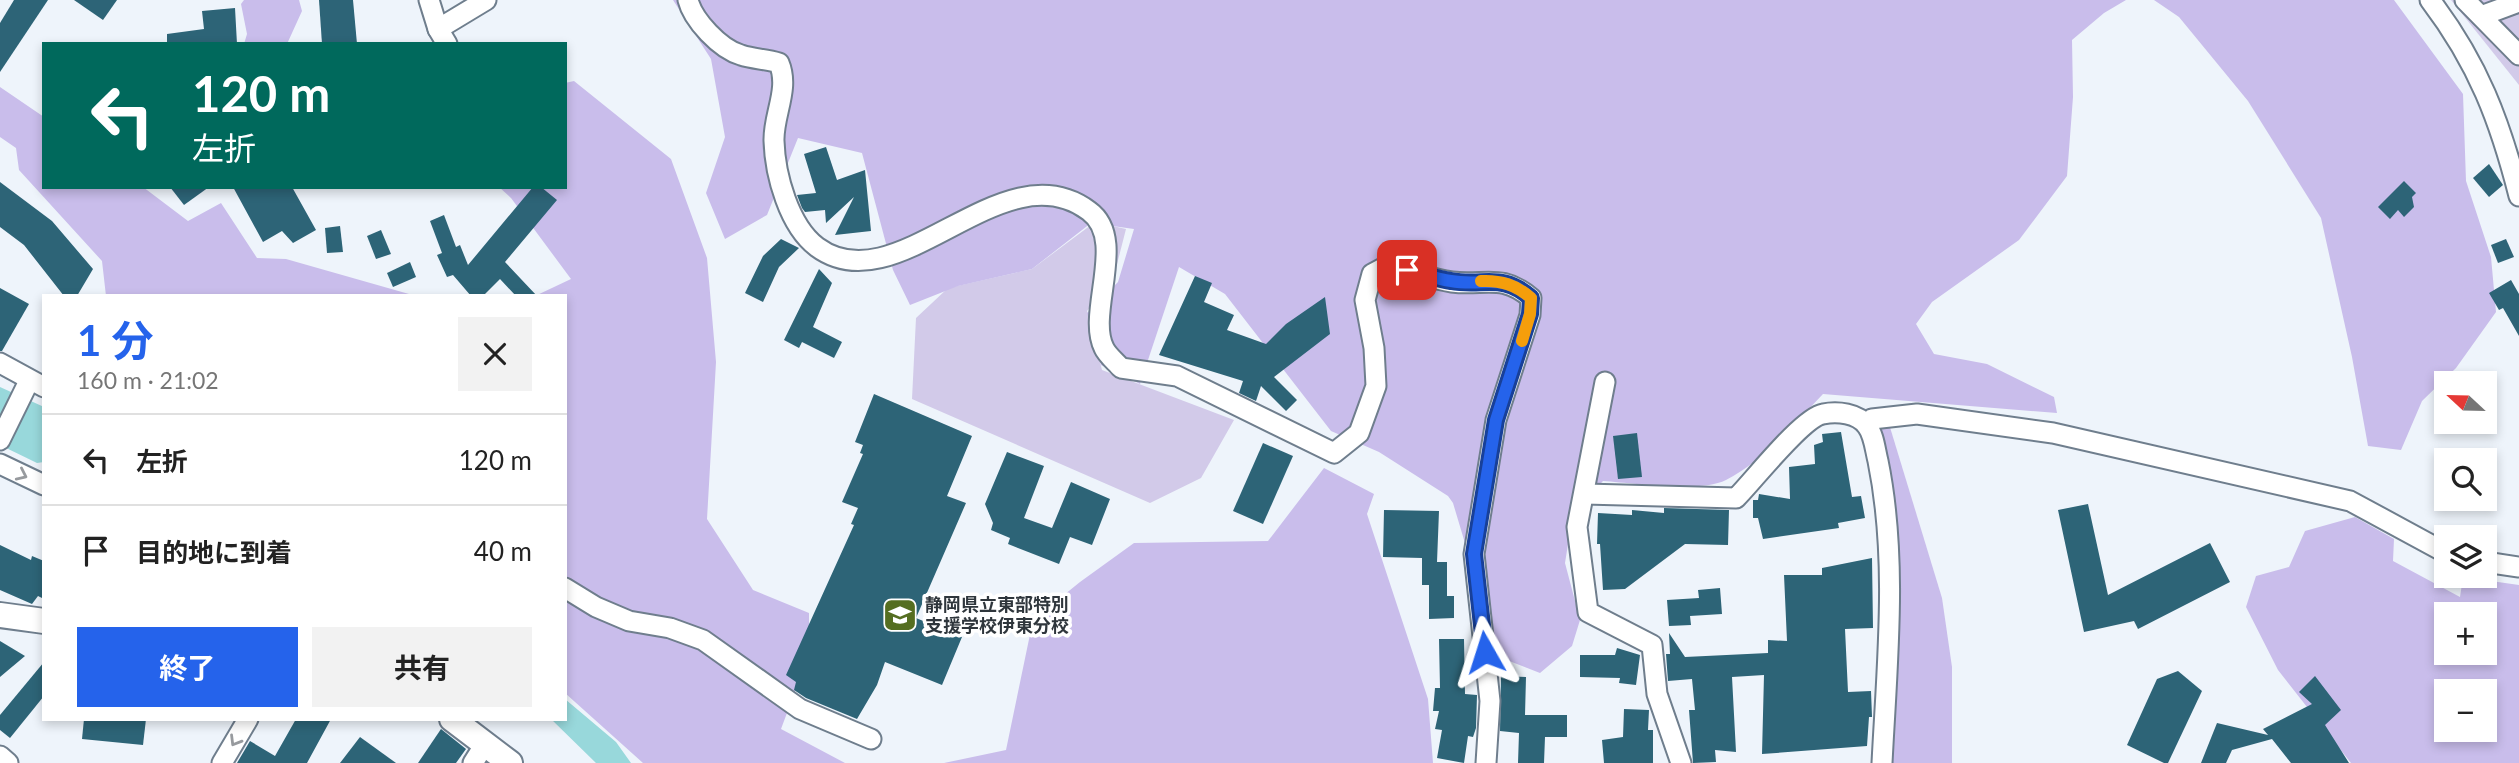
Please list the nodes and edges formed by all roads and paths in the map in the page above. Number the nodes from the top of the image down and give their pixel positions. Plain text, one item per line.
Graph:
1 (429, 0) edge
2 (486, 0) edge
3 (688, 0) edge
4 (2432, 0) edge
5 (2465, 0) edge
6 (2519, 2) edge
7 (2481, 16) junction
8 (442, 36) edge
9 (2519, 55) edge
10 (2519, 196) edge
11 (0, 363) edge
12 (1605, 382) dead end
13 (33, 386) edge
14 (1872, 419) dead end
15 (0, 440) edge
16 (0, 464) edge
17 (42, 484) edge
18 (1585, 494) junction
19 (2434, 546) edge
20 (2497, 564) edge
21 (2519, 567) edge
22 (567, 589) edge
23 (0, 615) edge
24 (42, 621) edge
25 (247, 721) edge
26 (454, 721) edge
27 (871, 738) dead end
28 (479, 753) edge
29 (0, 756) edge
30 (8, 763) edge
31 (222, 763) edge
32 (510, 763) edge
33 (1486, 763) edge
34 (1681, 763) edge
35 (1882, 763) edge

1 - 8 street
2 - 8 street
3 - 33 street
4 - 10 street
5 - 7 street
6 - 7 street
7 - 9 street
11 - 13 street
12 - 18 street
13 - 15 street
14 - 19 street
16 -> 17 street
18 - 34 street
18 - 35 street
20 - 21 street
22 - 27 street
23 - 24 main road
25 -> 31 street
26 - 28 main road
28 - 32 main road
29 - 30 street

